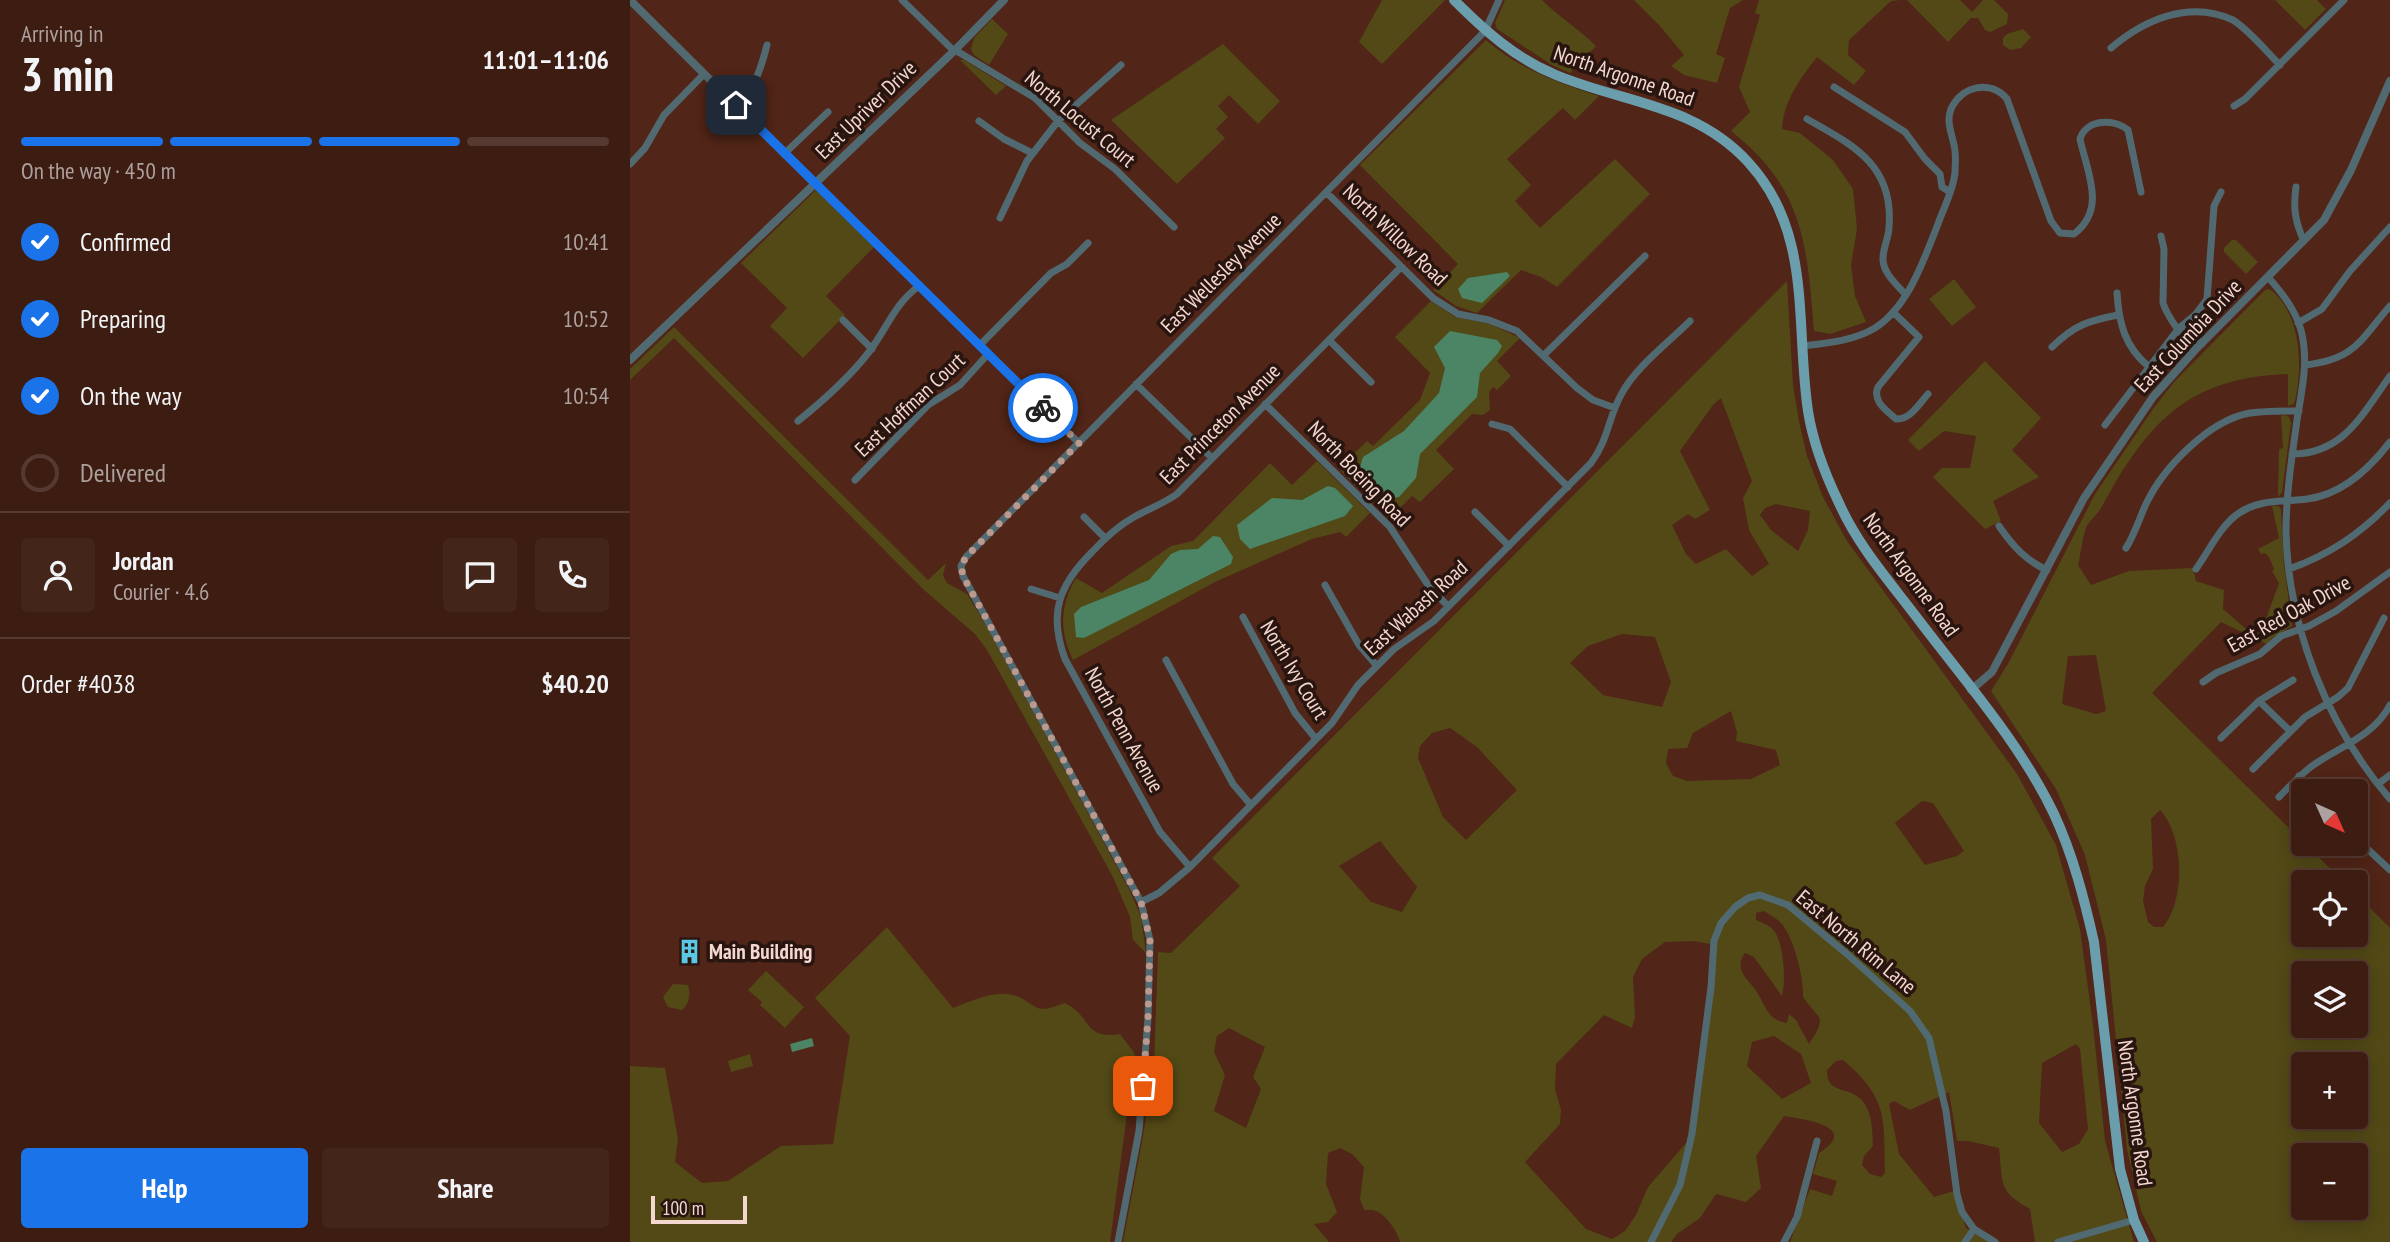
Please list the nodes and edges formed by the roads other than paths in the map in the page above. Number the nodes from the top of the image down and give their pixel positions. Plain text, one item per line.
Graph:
1 (630, 0) edge
2 (902, 0) edge
3 (1004, 0) edge
4 (1454, 0) edge
5 (1499, 0) edge
6 (2344, 0) edge
7 (1485, 31) junction
8 (767, 45) dead end
9 (2111, 48) dead end
10 (954, 50) junction
11 (1121, 65) dead end
12 (2280, 65) junction
13 (704, 74) junction
14 (2390, 81) edge
15 (1834, 87) dead end
16 (736, 105) junction
17 (2234, 106) dead end
18 (828, 112) dead end
19 (1807, 119) dead end
20 (979, 121) dead end
21 (1058, 121) junction
22 (1032, 153) junction
23 (785, 154) junction
24 (630, 164) edge
25 (815, 184) junction
26 (2295, 187) dead end
27 (1326, 192) junction
28 (1950, 192) junction
29 (2141, 192) dead end
30 (2221, 192) dead end
31 (1000, 218) dead end
32 (1174, 227) dead end
33 (2390, 227) edge
34 (2161, 236) dead end
35 (2304, 241) junction
36 (1088, 243) dead end
37 (1645, 256) dead end
38 (1401, 267) junction
39 (2268, 277) junction
40 (919, 286) junction
41 (2117, 293) dead end
42 (1905, 294) junction
43 (2390, 306) edge
44 (1893, 312) junction
45 (2118, 315) junction
46 (843, 320) dead end
47 (1690, 321) dead end
48 (2298, 323) junction
49 (2179, 328) junction
50 (1329, 340) junction
51 (979, 346) junction
52 (1802, 346) junction
53 (2052, 347) dead end
54 (2198, 347) junction
55 (872, 349) junction
56 (988, 354) junction
57 (1544, 355) junction
58 (630, 360) edge
59 (2305, 365) junction
60 (2149, 367) junction
61 (2390, 376) edge
62 (1371, 382) dead end
63 (1136, 384) junction
64 (1928, 394) dead end
65 (1265, 404) junction
66 (1615, 408) junction
67 (2299, 411) junction
68 (798, 421) dead end
69 (1492, 424) dead end
70 (2105, 425) dead end
71 (2390, 442) edge
72 (1079, 443) junction
73 (2292, 454) junction
74 (1212, 458) junction
75 (855, 480) dead end
76 (1568, 487) junction
77 (2287, 501) junction
78 (2390, 503) edge
79 (1475, 512) dead end
80 (1084, 517) dead end
81 (1999, 526) dead end
82 (1105, 538) junction
83 (1509, 546) junction
84 (2126, 548) dead end
85 (2196, 569) dead end
86 (2289, 569) junction
87 (2047, 570) junction
88 (2390, 572) edge
89 (1325, 585) dead end
90 (1031, 589) dead end
91 (1060, 598) junction
92 (1448, 606) junction
93 (1242, 617) dead end
94 (2384, 618) dead end
95 (2301, 629) junction
96 (1166, 660) dead end
97 (1377, 666) junction
98 (2293, 680) dead end
99 (2203, 682) dead end
100 (1972, 690) junction
101 (2259, 701) junction
102 (2329, 703) junction
103 (2390, 705) edge
104 (2290, 731) junction
105 (2221, 738) dead end
106 (1316, 739) junction
107 (2349, 743) junction
108 (2253, 769) dead end
109 (2390, 775) edge
110 (2299, 776) junction
111 (2302, 779) edge
112 (2378, 784) junction
113 (2279, 797) dead end
114 (2390, 799) edge
115 (1251, 805) junction
116 (2368, 849) edge
117 (1190, 867) junction
118 (2390, 870) edge
119 (1141, 902) junction
120 (1817, 1140) dead end
121 (2134, 1220) junction
122 (1974, 1229) junction
123 (1118, 1242) edge
124 (1651, 1242) edge
125 (1784, 1242) edge
126 (1965, 1242) edge
127 (1995, 1242) edge
128 (2058, 1242) edge
129 (2144, 1242) edge

1 - 13 street
2 - 10 street, North Locust Court
3 - 10 street, East Upriver Drive
4 - 7 main road, North Argonne Road
5 - 7 street, East Wellesley Avenue
6 - 12 street
7 - 27 street, East Wellesley Avenue
7 - 52 main road, North Argonne Road
8 - 16 street
9 - 12 street
10 - 21 street, North Locust Court
10 - 25 street, East Upriver Drive
11 - 21 street
12 - 17 street
13 - 16 street
13 - 24 street
14 - 35 street, East Columbia Drive
15 - 28 street
16 - 23 street
18 - 23 street
19 - 42 street
20 - 22 street
21 - 22 street
21 - 32 street, North Locust Court
22 - 31 street
23 - 25 street
25 - 40 street
25 - 58 street, East Upriver Drive
26 - 35 street
27 - 38 street, North Willow Road
27 - 63 street, East Wellesley Avenue
28 - 29 street
28 - 42 street
30 - 49 street
33 - 48 street
34 - 49 street
35 - 39 street, East Columbia Drive
36 - 51 street
37 - 57 street
38 - 50 street, East Princeton Avenue
38 - 57 street, North Willow Road
39 - 48 street
39 - 54 street, East Columbia Drive
40 - 51 street
40 - 55 street
41 - 45 street
42 - 44 street
43 - 59 street
44 - 52 street
44 - 64 street
45 - 53 street
45 - 60 street
46 - 55 street
47 - 66 street, East Wabash Road
48 - 59 street
49 - 54 street
49 - 60 street
50 - 62 street
50 - 65 street, East Princeton Avenue
51 - 56 street
52 - 100 main road, North Argonne Road
54 - 87 street, East Columbia Drive
55 - 68 street
56 - 72 street
56 - 75 street, East Hoffman Court
57 - 66 street, North Willow Road
59 - 67 street
60 - 70 street
61 - 73 street
63 - 72 street, East Wellesley Avenue
63 - 74 street
65 - 74 street, East Princeton Avenue
65 - 92 street, North Boeing Road
66 - 76 street, East Wabash Road
67 - 73 street
67 - 84 street
69 - 76 street
71 - 77 street
72 - 119 street, East Wellesley Avenue
73 - 77 street
74 - 82 street, East Princeton Avenue
76 - 83 street, East Wabash Road
77 - 85 street
77 - 86 street
78 - 86 street
79 - 83 street
80 - 82 street
81 - 87 street
82 - 91 street, East Princeton Avenue
83 - 92 street, East Wabash Road
86 - 95 street
87 - 100 street, East Columbia Drive
88 - 95 street, East Red Oak Drive
89 - 97 street
90 - 91 street
91 - 117 street, North Penn Avenue
92 - 97 street, East Wabash Road
93 - 106 street, North Ivy Court
94 - 102 street
95 - 99 street, East Red Oak Drive
95 - 102 street
96 - 115 street
97 - 106 street, East Wabash Road
98 - 101 street
100 - 121 main road, North Argonne Road
101 - 104 street
101 - 105 street
102 - 104 street
102 - 107 street
103 - 107 street
104 - 108 street
106 - 115 street, East Wabash Road
107 - 110 street
107 - 112 street
109 - 112 street
110 - 111 street
110 - 113 street
112 - 114 street
115 - 117 street, East Wabash Road
116 - 118 street
117 - 119 street, East Wabash Road
119 - 123 street
120 - 125 street
121 - 128 street
121 - 129 main road, North Argonne Road
122 - 124 street, East North Rim Lane
122 - 126 street
122 - 127 street

